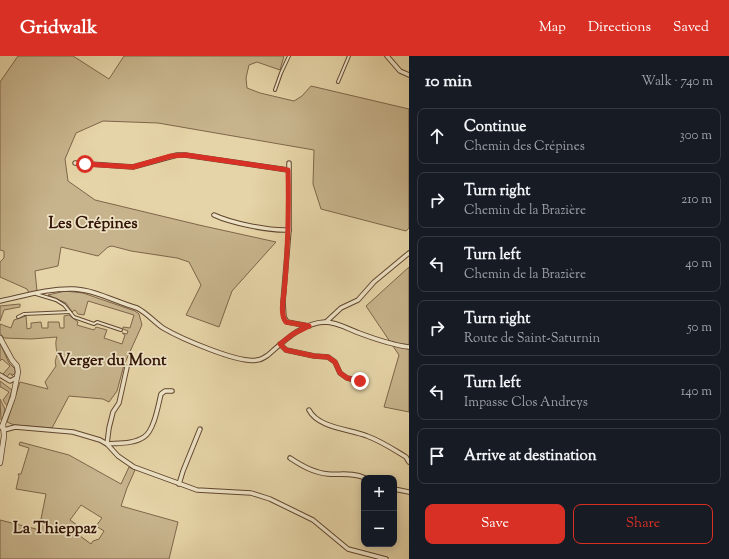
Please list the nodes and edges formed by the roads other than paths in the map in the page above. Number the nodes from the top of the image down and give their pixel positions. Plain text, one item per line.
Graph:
1 (289, 56) edge
2 (350, 56) edge
3 (387, 56) edge
4 (409, 75) edge
5 (338, 82) dead end
6 (275, 90) dead end
7 (75, 163) dead end
8 (289, 163) dead end
9 (288, 170) junction
10 (214, 215) dead end
11 (289, 230) junction
12 (409, 253) edge
13 (35, 294) junction
14 (0, 301) edge
15 (70, 312) junction
16 (18, 317) dead end
17 (326, 322) junction
18 (309, 326) junction
19 (121, 330) dead end
20 (0, 338) edge
21 (280, 344) junction
22 (409, 347) edge
23 (127, 367) dead end
24 (0, 375) edge
25 (16, 378) junction
26 (360, 381) dead end
27 (172, 392) dead end
28 (309, 410) dead end
29 (0, 426) edge
30 (200, 429) dead end
31 (4, 430) junction
32 (107, 444) junction
33 (290, 458) dead end
34 (409, 462) edge
35 (0, 463) edge
36 (361, 477) edge
37 (179, 484) junction
38 (397, 490) edge
39 (409, 492) edge
40 (386, 559) edge

1 - 6 lane
2 - 5 lane
3 - 4 street
7 - 9 street
8 - 9 street
9 - 11 street
10 - 11 street
11 - 18 street
12 - 17 street
13 - 14 street
13 - 15 lane
13 - 21 street
15 - 16 lane
15 - 19 lane
17 - 18 street
17 - 22 street
18 - 21 street
20 - 25 street
21 - 26 street
23 - 32 street
24 - 25 street
25 - 31 street
27 - 32 street
28 - 34 street
29 - 31 street
30 - 37 street
31 - 32 street
31 - 35 street
32 - 37 street
33 - 36 street
37 - 40 street
38 - 39 street

